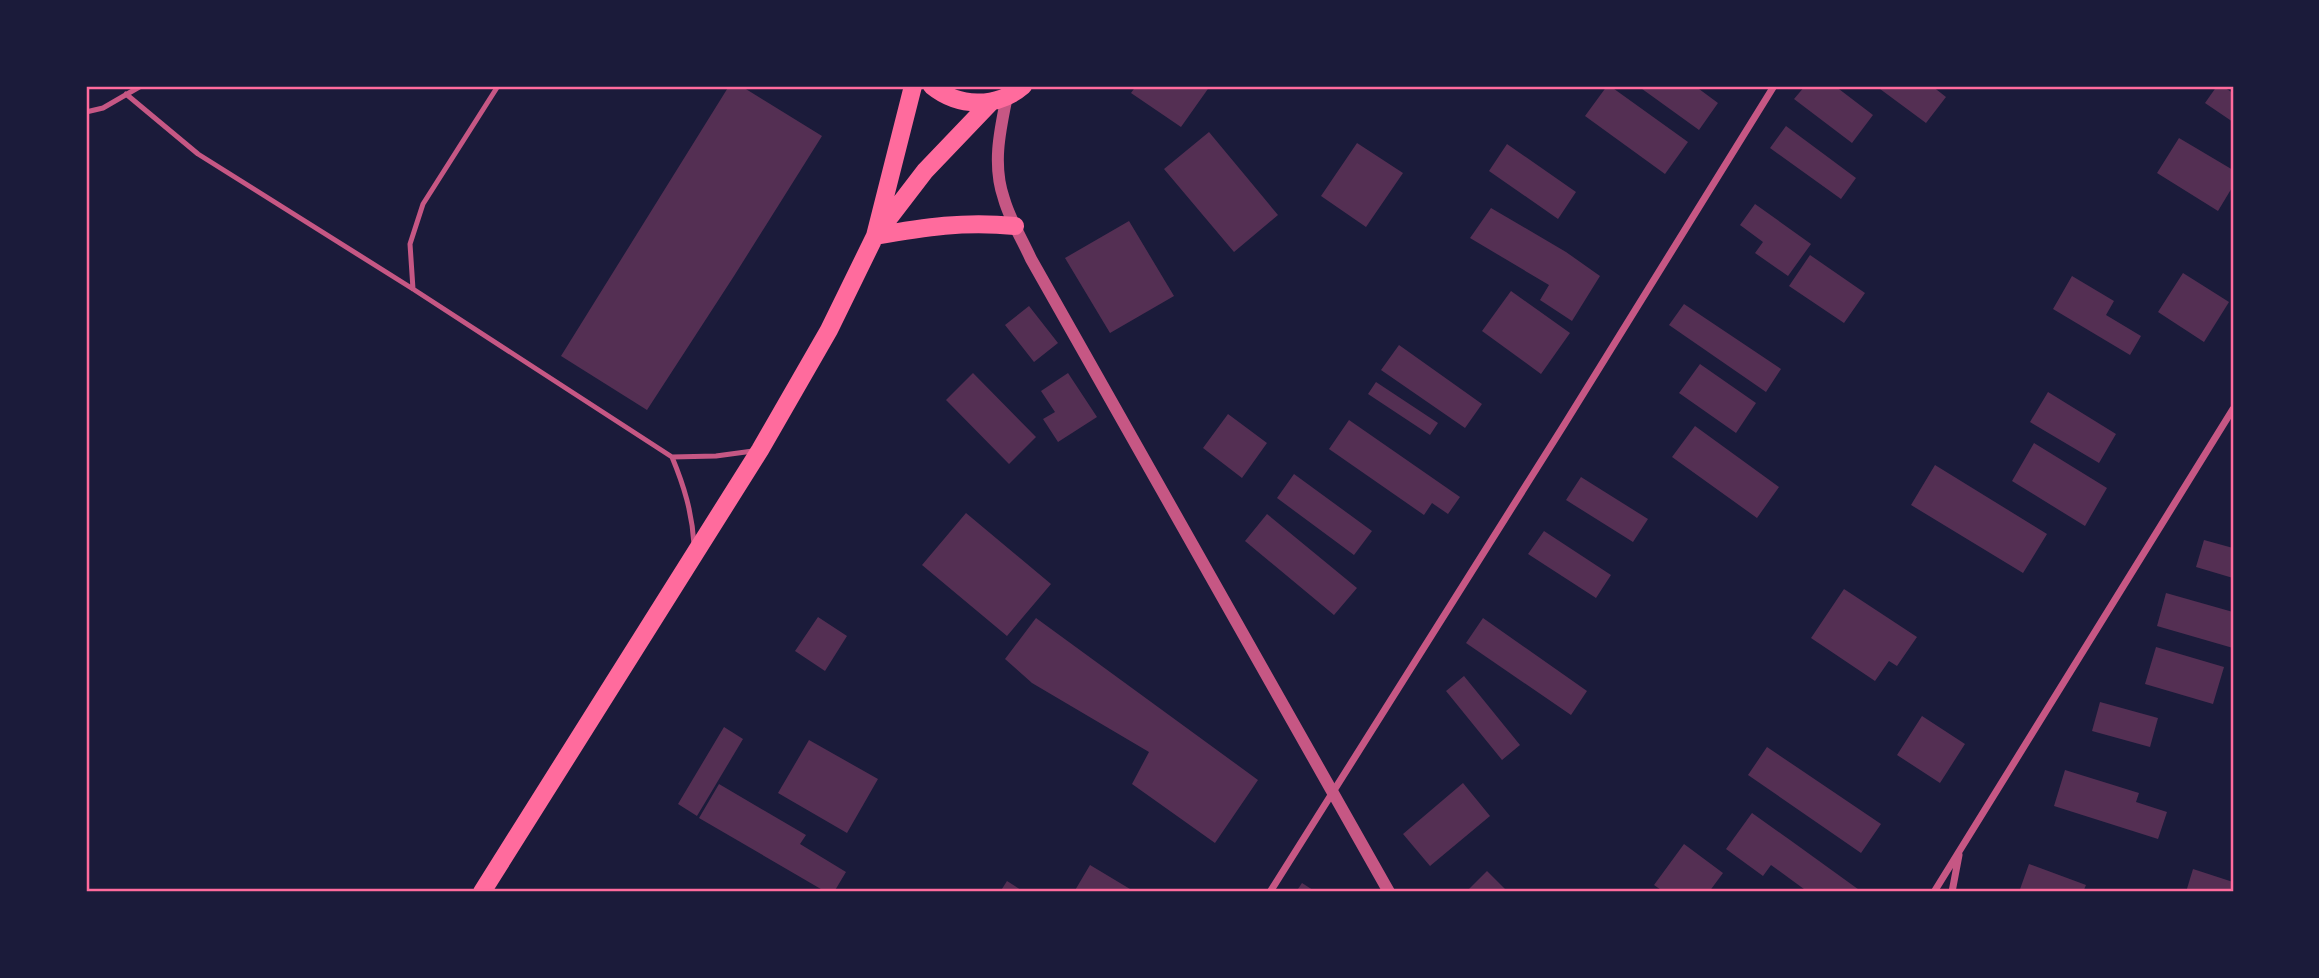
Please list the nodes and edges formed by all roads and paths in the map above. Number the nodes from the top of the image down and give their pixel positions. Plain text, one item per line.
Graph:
1 (141, 86) edge
2 (498, 86) edge
3 (913, 86) edge
4 (932, 86) edge
5 (1023, 86) edge
6 (1774, 86) edge
7 (126, 94) junction
8 (999, 99) junction
9 (86, 112) edge
10 (1015, 226) junction
11 (875, 236) junction
12 (413, 289) junction
13 (2233, 409) edge
14 (760, 450) junction
15 (672, 457) junction
16 (695, 554) junction
17 (1333, 791) junction
18 (1959, 850) junction
19 (482, 892) edge
20 (1270, 892) edge
21 (1389, 892) edge
22 (1934, 892) edge
23 (1952, 892) edge

1 - 7 lane
2 - 12 lane
3 - 11 main road
4 - 8 main road
5 - 8 main road
6 - 17 street
7 - 9 lane
7 - 12 lane
8 - 10 street
8 - 11 main road
10 - 11 main road
10 - 17 street
11 - 14 main road
12 - 15 lane
13 - 18 street
14 - 15 lane
14 - 16 main road
15 - 16 lane
16 - 19 main road
17 - 20 street
17 - 21 street
18 - 22 street
18 - 23 street

